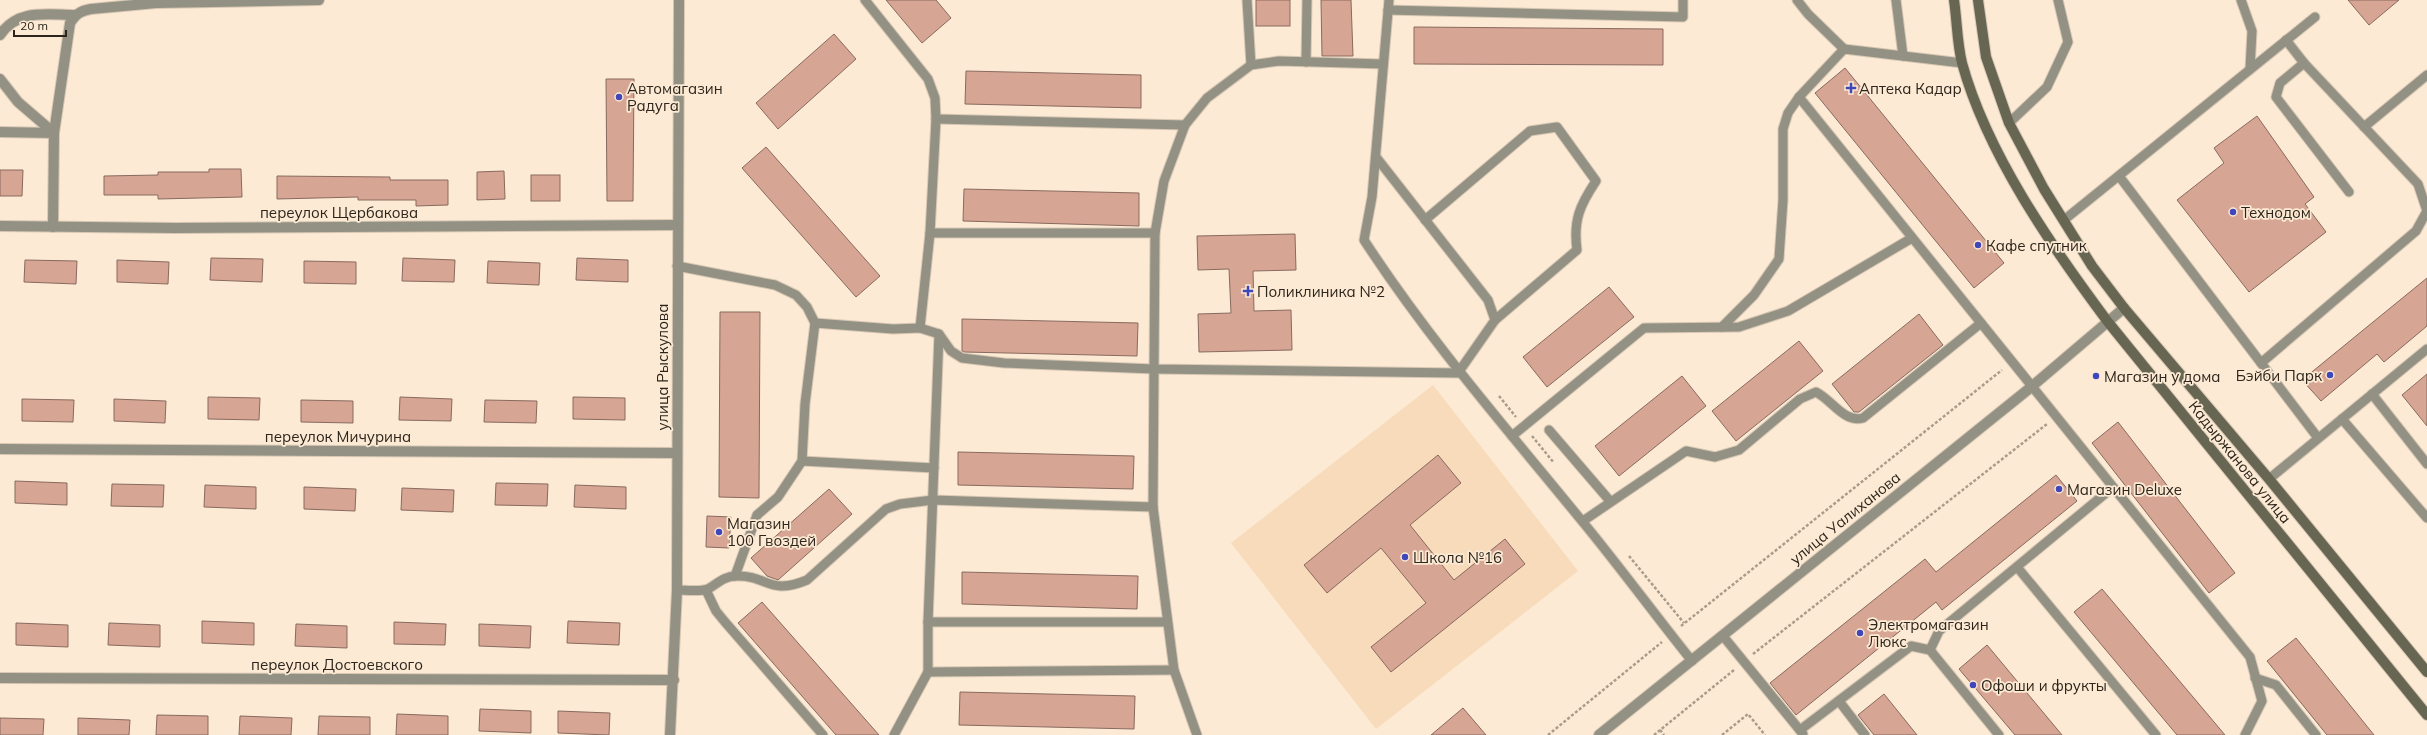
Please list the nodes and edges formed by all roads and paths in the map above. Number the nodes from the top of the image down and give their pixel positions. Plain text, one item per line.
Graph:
1 (319, 0) edge
2 (679, 0) edge
3 (865, 0) edge
4 (1247, 0) edge
5 (1307, 0) edge
6 (1389, 0) edge
7 (1684, 0) edge
8 (1797, 0) edge
9 (1896, 0) edge
10 (1954, 0) edge
11 (1978, 0) edge
12 (2058, 0) edge
13 (2241, 0) edge
14 (1388, 10) junction
15 (75, 15) junction
16 (2315, 16) dead end
17 (0, 35) edge
18 (2286, 40) junction
19 (1844, 49) junction
20 (1903, 56) junction
21 (1306, 62) junction
22 (1962, 63) junction
23 (2304, 63) junction
24 (1383, 64) junction
25 (1252, 65) junction
26 (2250, 69) junction
27 (2427, 75) edge
28 (0, 80) edge
29 (1799, 97) junction
30 (936, 119) junction
31 (2009, 123) junction
32 (1185, 125) junction
33 (2364, 127) junction
34 (0, 132) edge
35 (54, 133) junction
36 (1376, 157) junction
37 (2119, 176) junction
38 (2349, 192) dead end
39 (2427, 211) edge
40 (1425, 220) junction
41 (2064, 220) junction
42 (678, 225) junction
43 (0, 226) edge
44 (53, 227) junction
45 (930, 233) junction
46 (1155, 233) junction
47 (1912, 238) junction
48 (677, 266) junction
49 (2124, 308) junction
50 (1494, 320) junction
51 (2108, 322) junction
52 (815, 323) junction
53 (1981, 323) junction
54 (1722, 327) junction
55 (920, 328) junction
56 (939, 334) junction
57 (2427, 349) edge
58 (2261, 362) junction
59 (2011, 363) junction
60 (1154, 369) junction
61 (1458, 373) junction
62 (2030, 388) junction
63 (2372, 394) junction
64 (2055, 418) junction
65 (2342, 419) junction
66 (1549, 430) dead end
67 (1512, 436) junction
68 (2318, 438) junction
69 (0, 449) edge
70 (676, 453) junction
71 (802, 462) junction
72 (2427, 464) edge
73 (934, 468) junction
74 (2269, 479) junction
75 (2112, 488) junction
76 (933, 500) junction
77 (1610, 501) junction
78 (1153, 507) junction
79 (2427, 518) edge
80 (1582, 522) junction
81 (2017, 566) junction
82 (735, 576) junction
83 (677, 590) junction
84 (706, 590) junction
85 (928, 622) junction
86 (1168, 622) junction
87 (1671, 634) junction
88 (1723, 636) junction
89 (1930, 650) junction
90 (1692, 661) junction
91 (1744, 662) junction
92 (1174, 670) junction
93 (928, 672) junction
94 (2427, 672) edge
95 (0, 678) edge
96 (2255, 678) junction
97 (674, 680) junction
98 (1839, 700) junction
99 (2427, 715) edge
100 (1660, 730) junction
101 (1802, 733) edge
102 (670, 735) edge
103 (823, 735) edge
104 (894, 735) edge
105 (1197, 735) edge
106 (1548, 735) edge
107 (1599, 735) edge
108 (1654, 735) edge
109 (1664, 735) edge
110 (1722, 735) edge
111 (1765, 735) edge
112 (1865, 735) edge
113 (1999, 735) edge
114 (2156, 735) edge
115 (2245, 735) edge
116 (2316, 735) edge

1 - 15 street
2 - 42 street, улица Рыскулова
3 - 30 lane
4 - 25 lane
5 - 21 lane
6 - 14 lane
7 - 14 lane
8 - 19 lane
9 - 20 lane
10 - 22 main road, Кадыржанова улица
11 - 31 main road, Кадыржанова улица
12 - 31 lane
13 - 26 lane
14 - 24 lane
15 - 17 street
15 - 35 street
16 - 18 lane
18 - 23 lane
18 - 26 lane
19 - 20 lane
19 - 29 lane
20 - 22 lane
21 - 24 lane
21 - 25 lane
22 - 51 main road, Кадыржанова улица
23 - 33 lane
23 - 38 lane
24 - 36 lane
25 - 32 lane
26 - 37 lane
27 - 33 lane
28 - 35 street
29 - 47 lane
29 - 54 lane
30 - 32 lane
30 - 45 lane
31 - 41 main road, Кадыржанова улица
32 - 46 lane
33 - 39 lane
34 - 35 street
35 - 44 street
36 - 40 lane
36 - 61 lane
37 - 41 lane
37 - 58 lane
39 - 58 lane
40 - 50 lane
40 - 50 lane
41 - 49 main road, Кадыржанова улица
42 - 44 street, переулок Щербакова
42 - 48 street, улица Рыскулова
43 - 44 street, переулок Щербакова
45 - 46 lane
45 - 55 lane
46 - 60 lane
47 - 53 lane
47 - 54 lane
48 - 52 lane
48 - 70 street, улица Рыскулова
49 - 51 street, улица Уалиханова
49 - 74 main road, Кадыржанова улица
50 - 61 lane
51 - 62 street, улица Уалиханова
51 - 99 main road, Кадыржанова улица
52 - 55 lane
52 - 71 lane
53 - 59 lane
53 - 77 lane
54 - 67 lane
55 - 56 lane
56 - 60 lane
56 - 73 lane
57 - 63 lane
58 - 68 lane
59 - 62 lane
59 - 87 path
60 - 61 lane
60 - 78 lane
61 - 67 lane
62 - 64 lane
62 - 88 street, улица Уалиханова
63 - 65 lane
63 - 72 lane
64 - 75 lane
64 - 91 path
65 - 68 lane
65 - 79 lane
66 - 77 lane
67 - 80 lane
68 - 74 lane
69 - 70 street, переулок Мичурина
70 - 83 street, улица Рыскулова
71 - 73 lane
71 - 82 lane
73 - 76 lane
74 - 94 main road, Кадыржанова улица
75 - 81 lane
75 - 96 lane
76 - 78 lane
76 - 82 lane
76 - 85 lane
77 - 80 lane
78 - 86 lane
80 - 87 lane
81 - 89 lane
81 - 114 lane
82 - 84 lane
83 - 84 lane
83 - 97 street, улица Рыскулова
84 - 103 lane
85 - 86 lane
85 - 93 lane
86 - 92 lane
87 - 90 lane
87 - 106 path
88 - 90 street, улица Уалиханова
88 - 91 lane
89 - 98 lane
89 - 113 lane
90 - 107 street, улица Уалиханова
91 - 100 path
91 - 101 lane
92 - 93 lane
92 - 105 lane
93 - 104 lane
95 - 97 street, переулок Достоевского
96 - 115 lane
96 - 116 lane
97 - 102 street, улица Рыскулова
98 - 101 lane
98 - 112 lane
100 - 108 path
100 - 109 path
110 - 111 path

